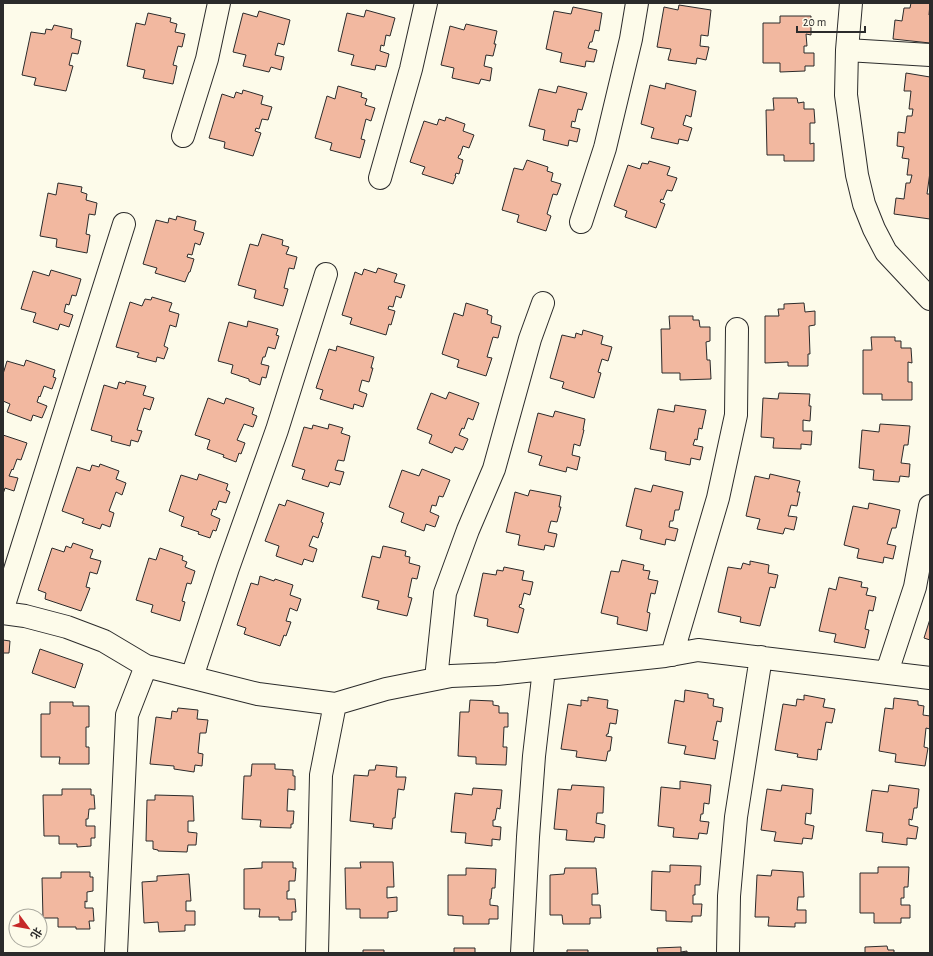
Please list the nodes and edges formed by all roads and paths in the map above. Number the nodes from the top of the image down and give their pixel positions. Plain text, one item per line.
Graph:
1 (219, 3) edge
2 (426, 3) edge
3 (637, 3) edge
4 (851, 3) edge
5 (847, 50) junction
6 (930, 55) edge
7 (183, 136) dead end
8 (380, 178) dead end
9 (581, 222) dead end
10 (124, 224) dead end
11 (326, 274) dead end
12 (930, 299) edge
13 (542, 303) dead end
14 (737, 329) dead end
15 (930, 506) edge
16 (3, 608) edge
17 (3, 613) edge
18 (672, 654) junction
19 (761, 657) junction
20 (146, 666) junction
21 (544, 669) junction
22 (887, 672) junction
23 (192, 677) junction
24 (930, 678) edge
25 (436, 679) junction
26 (335, 704) junction
27 (116, 953) edge
28 (317, 953) edge
29 (522, 953) edge
30 (728, 953) edge

1 - 7 lane
2 - 8 lane
3 - 9 lane
4 - 5 lane
5 - 6 lane
5 - 12 lane
10 - 16 lane
11 - 23 lane
13 - 25 lane
14 - 18 lane
15 - 22 lane
17 - 20 lane
18 - 19 lane
18 - 21 lane
19 - 22 lane
19 - 30 lane
20 - 23 lane
20 - 27 lane
21 - 25 lane
21 - 29 lane
22 - 24 lane
23 - 26 lane
25 - 26 lane
26 - 28 lane

